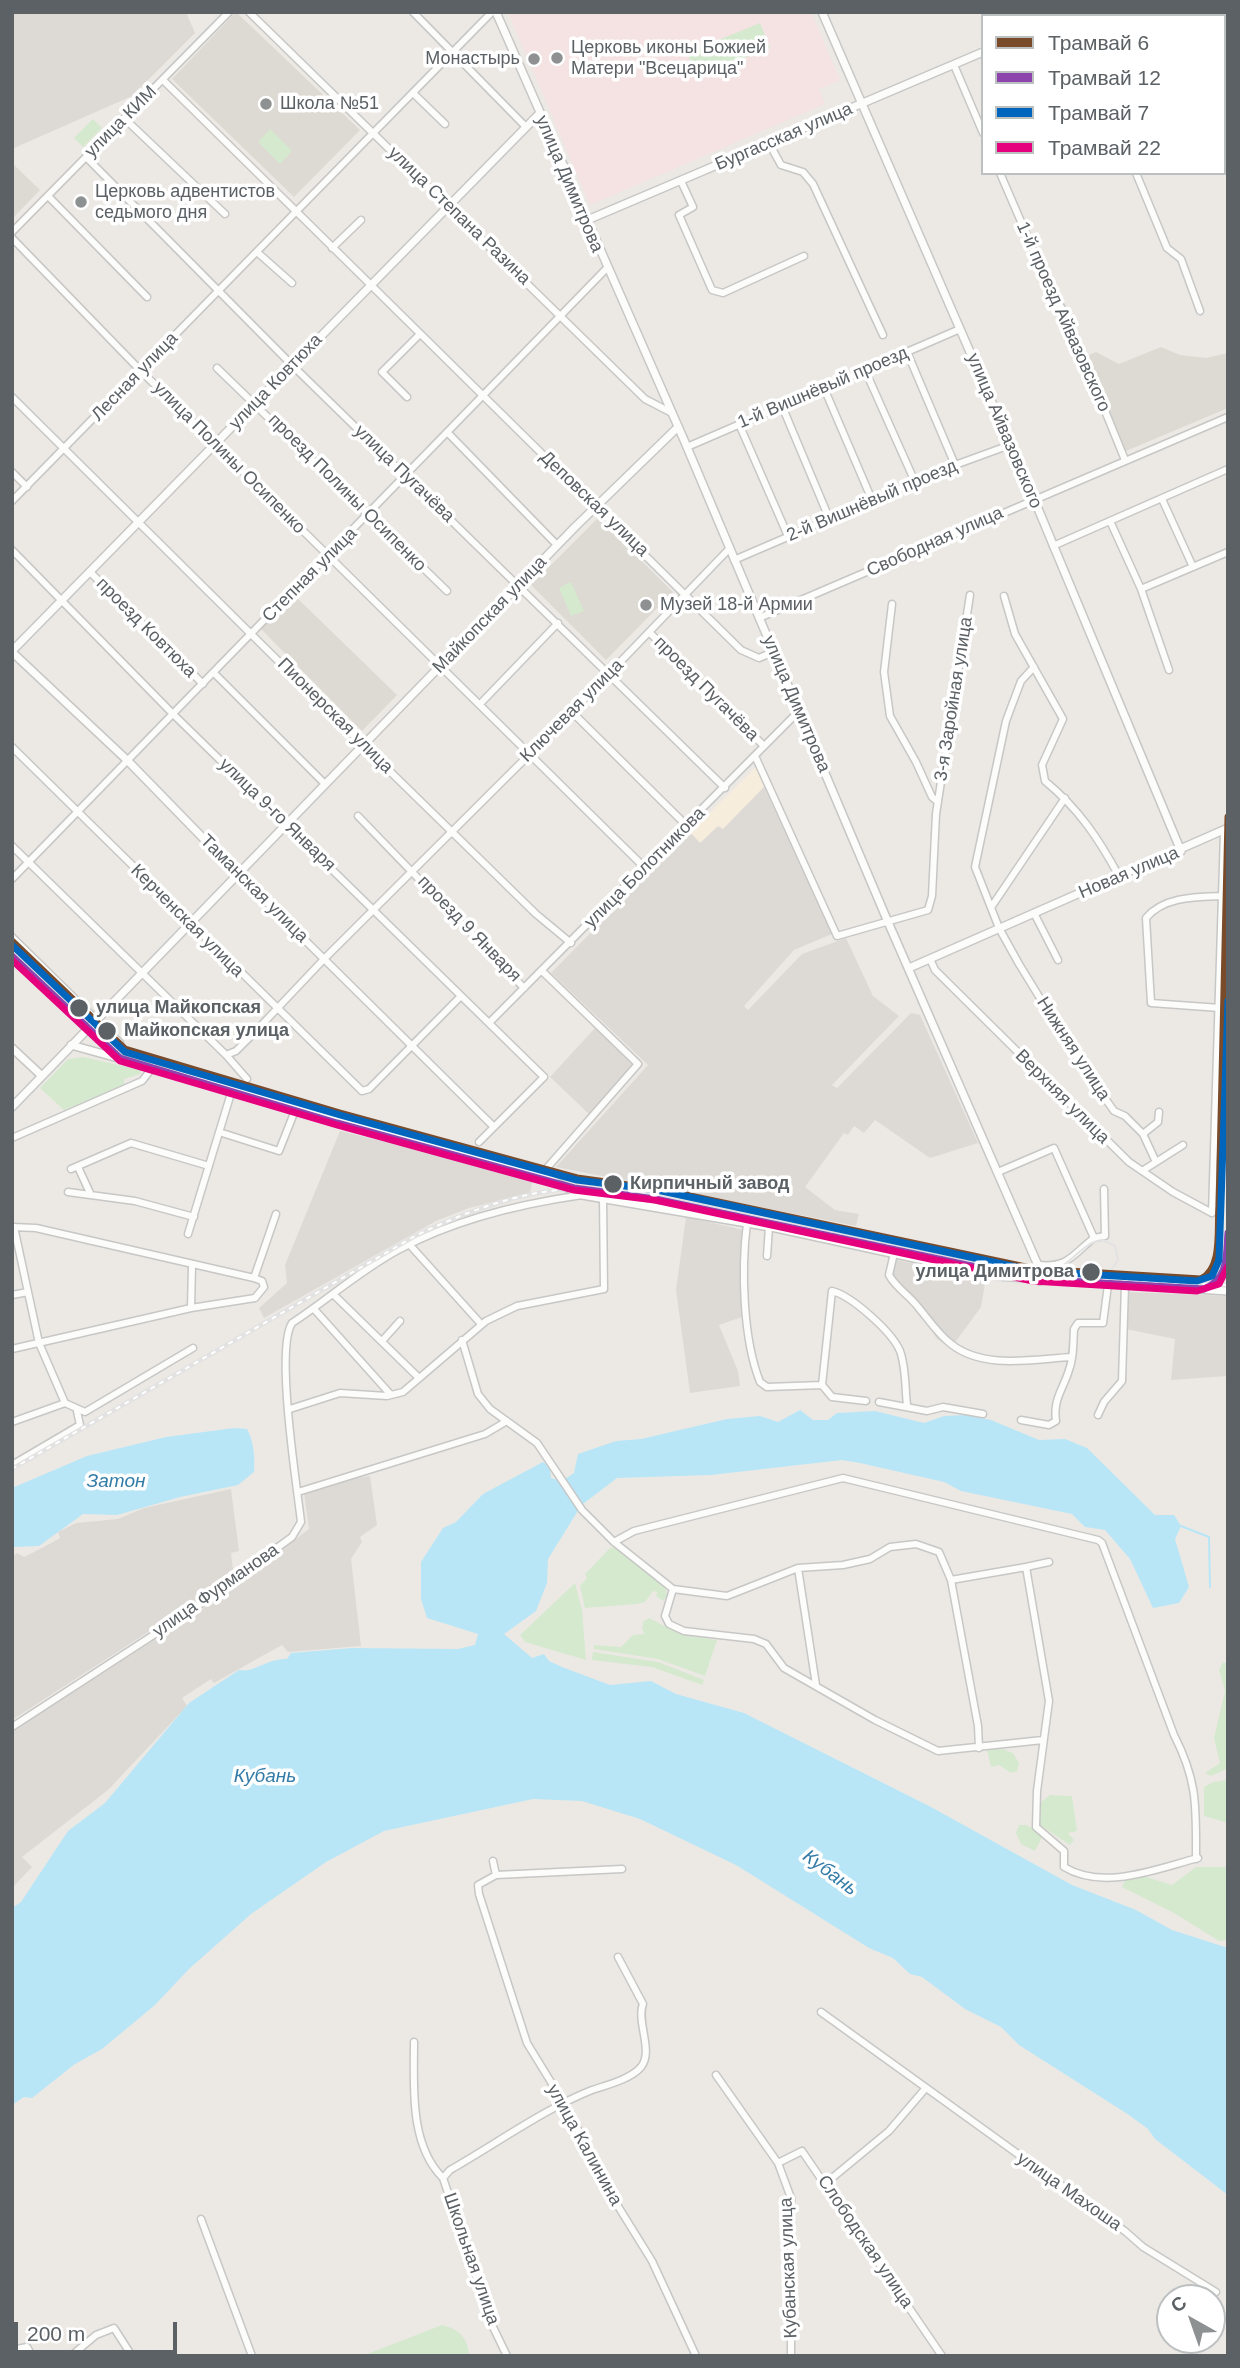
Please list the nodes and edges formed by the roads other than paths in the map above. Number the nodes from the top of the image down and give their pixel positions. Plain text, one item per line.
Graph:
1 (229, 12) edge
2 (249, 12) edge
3 (413, 12) edge
4 (494, 12) edge
5 (822, 12) edge
6 (454, 52) junction
7 (981, 53) edge
8 (954, 65) junction
9 (163, 80) junction
10 (413, 93) junction
11 (861, 104) junction
12 (539, 114) junction
13 (125, 119) junction
14 (445, 124) dead end
15 (526, 127) junction
16 (981, 128) edge
17 (374, 133) junction
18 (769, 144) junction
19 (86, 156) junction
20 (1001, 175) edge
21 (1137, 175) edge
22 (681, 181) junction
23 (48, 196) junction
24 (447, 206) junction
25 (297, 212) junction
26 (225, 214) dead end
27 (361, 220) dead end
28 (585, 221) junction
29 (12, 232) edge
30 (12, 238) edge
31 (332, 248) junction
32 (257, 252) junction
33 (804, 256) dead end
34 (606, 269) junction
35 (292, 283) dead end
36 (370, 286) junction
37 (218, 292) junction
38 (147, 297) dead end
39 (1200, 311) dead end
40 (563, 317) junction
41 (960, 329) junction
42 (419, 335) junction
43 (883, 335) dead end
44 (907, 352) junction
45 (292, 365) junction
46 (217, 368) dead end
47 (864, 370) junction
48 (141, 371) junction
49 (824, 388) junction
50 (12, 397) edge
51 (407, 397) dead end
52 (483, 398) junction
53 (256, 403) junction
54 (782, 406) junction
55 (672, 413) junction
56 (1228, 417) edge
57 (739, 424) junction
58 (678, 427) junction
59 (448, 433) junction
60 (215, 444) junction
61 (1010, 445) junction
62 (687, 447) junction
63 (65, 450) junction
64 (1125, 460) junction
65 (955, 465) junction
66 (1228, 469) edge
67 (12, 472) edge
68 (405, 476) junction
69 (915, 482) junction
70 (27, 487) junction
71 (1034, 499) junction
72 (1162, 499) junction
73 (872, 500) junction
74 (12, 501) edge
75 (596, 506) junction
76 (369, 514) junction
77 (829, 518) junction
78 (1110, 521) junction
79 (140, 522) junction
80 (788, 536) junction
81 (557, 545) junction
82 (1053, 546) junction
83 (729, 549) junction
84 (12, 550) edge
85 (1228, 552) edge
86 (328, 556) junction
87 (734, 560) junction
88 (1193, 567) junction
89 (90, 572) junction
90 (518, 585) junction
91 (1141, 589) junction
92 (447, 591) dead end
93 (685, 593) junction
94 (970, 595) dead end
95 (1004, 596) dead end
96 (61, 600) junction
97 (892, 604) dead end
98 (759, 618) junction
99 (558, 623) junction
100 (649, 632) junction
101 (252, 633) junction
102 (12, 651) edge
103 (774, 652) junction
104 (442, 664) junction
105 (1034, 667) junction
106 (1169, 670) dead end
107 (214, 673) junction
108 (610, 673) junction
109 (203, 684) junction
110 (481, 703) junction
111 (799, 711) junction
112 (572, 712) junction
113 (173, 714) junction
114 (363, 745) junction
115 (764, 746) junction
116 (12, 747) edge
117 (531, 753) junction
118 (755, 756) junction
119 (128, 761) junction
120 (325, 783) junction
121 (725, 788) junction
122 (1065, 798) junction
123 (938, 802) junction
124 (78, 813) junction
125 (358, 816) dead end
126 (286, 823) junction
127 (687, 826) junction
128 (1226, 830) edge
129 (452, 832) junction
130 (12, 846) edge
131 (1181, 851) junction
132 (29, 862) junction
133 (645, 868) junction
134 (413, 871) junction
135 (238, 874) junction
136 (1120, 878) junction
137 (12, 879) edge
138 (1223, 896) junction
139 (992, 906) junction
140 (373, 909) junction
141 (1034, 913) junction
142 (888, 922) junction
143 (189, 923) junction
144 (999, 928) junction
145 (12, 937) edge
146 (571, 943) junction
147 (325, 958) junction
148 (930, 959) junction
149 (1058, 960) dead end
150 (909, 968) junction
151 (542, 971) junction
152 (141, 973) junction
153 (524, 988) junction
154 (461, 996) junction
155 (1220, 1008) junction
156 (276, 1009) junction
157 (95, 1020) junction
158 (489, 1023) junction
159 (120, 1043) dead end
160 (71, 1045) junction
161 (411, 1045) junction
162 (12, 1048) edge
163 (226, 1055) junction
164 (153, 1067) junction
165 (42, 1076) junction
166 (247, 1079) dead end
167 (232, 1090) junction
168 (12, 1107) edge
169 (296, 1108) junction
170 (1159, 1112) dead end
171 (494, 1127) junction
172 (219, 1132) junction
173 (1143, 1134) junction
174 (12, 1138) edge
175 (479, 1142) dead end
176 (1183, 1145) dead end
177 (1156, 1162) junction
178 (209, 1166) junction
179 (1142, 1171) junction
180 (998, 1172) junction
181 (543, 1176) junction
182 (1104, 1189) dead end
183 (68, 1192) dead end
184 (90, 1193) junction
185 (582, 1195) junction
186 (603, 1198) junction
187 (276, 1214) dead end
188 (194, 1217) junction
189 (747, 1223) junction
190 (13, 1227) edge
191 (769, 1227) junction
192 (188, 1234) dead end
193 (1094, 1238) junction
194 (409, 1244) junction
195 (894, 1254) junction
196 (766, 1256) dead end
197 (1039, 1265) junction
198 (192, 1266) junction
199 (254, 1278) junction
200 (1040, 1281) junction
201 (1108, 1284) junction
202 (1125, 1285) junction
203 (1228, 1291) edge
204 (28, 1292) junction
205 (12, 1295) edge
206 (334, 1295) junction
207 (191, 1308) junction
208 (314, 1309) junction
209 (400, 1321) dead end
210 (481, 1324) junction
211 (462, 1340) junction
212 (382, 1341) junction
213 (39, 1343) junction
214 (193, 1348) dead end
215 (12, 1349) edge
216 (1072, 1357) junction
217 (419, 1378) junction
218 (822, 1385) junction
219 (391, 1395) junction
220 (866, 1401) dead end
221 (879, 1402) dead end
222 (65, 1403) junction
223 (907, 1405) junction
224 (290, 1409) junction
225 (76, 1411) junction
226 (983, 1414) dead end
227 (1098, 1415) dead end
228 (1021, 1420) dead end
229 (507, 1421) junction
230 (12, 1422) edge
231 (12, 1465) edge
232 (298, 1492) junction
233 (614, 1542) junction
234 (1049, 1562) dead end
235 (1026, 1567) junction
236 (798, 1568) junction
237 (951, 1580) junction
238 (673, 1589) junction
239 (816, 1685) junction
240 (12, 1727) edge
241 (1043, 1740) junction
242 (979, 1748) junction
243 (493, 1861) dead end
244 (622, 1869) dead end
245 (496, 1875) junction
246 (618, 1957) dead end
247 (821, 2012) dead end
248 (414, 2042) dead end
249 (716, 2076) dead end
250 (925, 2089) junction
251 (565, 2104) junction
252 (778, 2163) junction
253 (443, 2178) junction
254 (826, 2182) junction
255 (201, 2219) dead end
256 (1203, 2284) edge
257 (12, 2350) edge
258 (32, 2356) edge
259 (71, 2356) edge
260 (132, 2356) edge
261 (252, 2356) edge
262 (507, 2356) edge
263 (696, 2356) edge
264 (791, 2356) edge
265 (942, 2356) edge

1 - 9 street, улица КИМ
2 - 17 street, улица Степана Разина
3 - 6 street
4 - 6 street, Лесная улица
4 - 12 street, улица Димитрова
5 - 11 street, улица Айвазовского
6 - 10 street, Лесная улица
6 - 15 street
7 - 8 street, Бургасская улица
8 - 11 street, Бургасская улица
8 - 16 street
9 - 13 street, улица КИМ
9 - 25 street, Деповская улица
10 - 14 street
10 - 17 street, Лесная улица
11 - 18 street, Бургасская улица
11 - 41 street, улица Айвазовского
12 - 15 street, улица Ковтюха
12 - 28 street, улица Димитрова
13 - 19 street, улица КИМ
13 - 26 street
15 - 24 street, улица Ковтюха
17 - 24 street, улица Степана Разина
17 - 25 street, Лесная улица
18 - 22 street, Бургасская улица
18 - 43 street
19 - 23 street, улица КИМ
19 - 37 street, улица Пугачёва
20 - 64 street, 1-й проезд Айвазовского
21 - 39 street
22 - 28 street, Бургасская улица
22 - 33 street
23 - 29 street, улица КИМ
23 - 38 street
24 - 36 street, улица Ковтюха
24 - 40 street, улица Степана Разина
25 - 31 street, Деповская улица
25 - 32 street, Лесная улица
27 - 31 street
28 - 34 street, улица Димитрова
30 - 48 street, улица Полины Осипенко
31 - 36 street, Деповская улица
32 - 35 street
32 - 37 street, Лесная улица
34 - 40 street, Степная улица
34 - 55 street, улица Димитрова
36 - 42 street, Деповская улица
36 - 45 street, улица Ковтюха
37 - 45 street, улица Пугачёва
37 - 48 street, Лесная улица
40 - 52 street, Степная улица
40 - 55 street, улица Степана Разина
41 - 44 street, 1-й Вишнёвый проезд
41 - 61 street, улица Айвазовского
42 - 51 street
42 - 52 street, Деповская улица
44 - 47 street, 1-й Вишнёвый проезд
44 - 65 street
45 - 53 street, улица Ковтюха
45 - 68 street, улица Пугачёва
46 - 53 street, проезд Полины Осипенко
47 - 49 street, 1-й Вишнёвый проезд
47 - 69 street
48 - 60 street, улица Полины Осипенко
48 - 63 street, Лесная улица
49 - 54 street, 1-й Вишнёвый проезд
49 - 73 street
50 - 63 street, Пионерская улица
52 - 59 street, Степная улица
52 - 75 street, Деповская улица
53 - 60 street, улица Ковтюха
53 - 76 street, проезд Полины Осипенко
54 - 57 street, 1-й Вишнёвый проезд
54 - 77 street
55 - 58 street, улица Димитрова
56 - 64 street, Свободная улица
57 - 62 street, 1-й Вишнёвый проезд
57 - 80 street
58 - 62 street, улица Димитрова
58 - 75 street, Майкопская улица
59 - 68 street, Степная улица
59 - 81 street
60 - 79 street, улица Ковтюха
60 - 86 street, улица Полины Осипенко
61 - 65 street, 2-й Вишнёвый проезд
61 - 71 street, улица Айвазовского
62 - 83 street, улица Димитрова
63 - 70 street, Лесная улица
63 - 79 street, Пионерская улица
64 - 71 street, Свободная улица
65 - 69 street, 2-й Вишнёвый проезд
66 - 72 street
67 - 70 street
68 - 76 street, Степная улица
68 - 90 street, улица Пугачёва
69 - 73 street, 2-й Вишнёвый проезд
70 - 74 street, Лесная улица
71 - 82 street, улица Айвазовского
71 - 98 street, Свободная улица
72 - 78 street
72 - 88 street
73 - 77 street, 2-й Вишнёвый проезд
75 - 81 street, Майкопская улица
75 - 93 street, Деповская улица
76 - 86 street, Степная улица
76 - 92 street, проезд Полины Осипенко
77 - 80 street, 2-й Вишнёвый проезд
78 - 82 street
78 - 91 street
79 - 89 street, улица Ковтюха
79 - 101 street, Пионерская улица
80 - 87 street, 2-й Вишнёвый проезд
81 - 90 street, Майкопская улица
82 - 131 street, улица Айвазовского
83 - 87 street, улица Димитрова
83 - 93 street, Ключевая улица
84 - 96 street, улица 9-го Января
85 - 88 street
86 - 101 street, Степная улица
86 - 104 street, улица Полины Осипенко
87 - 98 street, улица Димитрова
88 - 91 street
89 - 96 street, улица Ковтюха
89 - 109 street, проезд Ковтюха
90 - 99 street, улица Пугачёва
90 - 104 street, Майкопская улица
91 - 106 street
93 - 100 street, Ключевая улица
93 - 103 street, Деповская улица
94 - 123 street, 3-я Заройная улица
95 - 105 street
96 - 102 street, улица Ковтюха
96 - 113 street, улица 9-го Января
97 - 123 street
98 - 103 street, улица Димитрова
99 - 108 street, улица Пугачёва
99 - 110 street
100 - 108 street, Ключевая улица
100 - 115 street, проезд Пугачёва
101 - 107 street, Степная улица
101 - 114 street, Пионерская улица
102 - 119 street, Таманская улица
103 - 111 street, улица Димитрова
104 - 110 street, улица Полины Осипенко
104 - 114 street, Майкопская улица
105 - 122 street
105 - 139 street, Нижняя улица
107 - 109 street, Степная улица
107 - 120 street
108 - 112 street, Ключевая улица
108 - 121 street, улица Пугачёва
109 - 113 street, Степная улица
110 - 117 street, улица Полины Осипенко
111 - 115 street, улица Болотникова
111 - 142 street, улица Димитрова
112 - 117 street, Ключевая улица
112 - 127 street
113 - 119 street, Степная улица
113 - 126 street, улица 9-го Января
114 - 120 street, Майкопская улица
114 - 129 street, Пионерская улица
115 - 118 street, улица Болотникова
116 - 124 street, Керченская улица
117 - 129 street, Ключевая улица
117 - 133 street, улица Полины Осипенко
118 - 121 street, улица Болотникова
118 - 142 street
119 - 124 street, Степная улица
119 - 135 street, Таманская улица
120 - 126 street, Майкопская улица
121 - 127 street, улица Болотникова
122 - 136 street
122 - 139 street
123 - 142 street, 3-я Заройная улица
124 - 132 street, Степная улица
124 - 143 street, Керченская улица
125 - 134 street
126 - 135 street, Майкопская улица
126 - 140 street, улица 9-го Января
127 - 133 street, улица Болотникова
128 - 131 street, Новая улица
128 - 138 street
129 - 134 street, Ключевая улица
129 - 146 street, Пионерская улица
130 - 132 street
131 - 136 street, Новая улица
132 - 137 street, Степная улица
132 - 152 street
133 - 146 street, улица Болотникова
134 - 140 street, Ключевая улица
134 - 153 street, проезд 9 Января
135 - 143 street, Майкопская улица
135 - 147 street, Таманская улица
136 - 141 street, Новая улица
138 - 155 street
138 - 155 street
139 - 144 street, Нижняя улица
140 - 147 street, Ключевая улица
140 - 154 street, улица 9-го Января
141 - 144 street, Новая улица
141 - 149 street
142 - 150 street, улица Димитрова
143 - 152 street, Майкопская улица
143 - 156 street, Керченская улица
144 - 148 street, Новая улица
144 - 173 street, Нижняя улица
145 - 157 street
146 - 151 street, улица Болотникова
147 - 156 street, Ключевая улица
147 - 161 street, Таманская улица
148 - 150 street, Новая улица
148 - 179 street, Верхняя улица
150 - 180 street, улица Димитрова
151 - 153 street, улица Болотникова
151 - 181 street
152 - 157 street, Майкопская улица
152 - 163 street
153 - 158 street, улица Болотникова
154 - 158 street, улица 9-го Января
154 - 161 street
155 - 179 street, Верхняя улица
156 - 161 street, Керченская улица
156 - 163 street, Ключевая улица
157 - 159 street
157 - 160 street, Майкопская улица
158 - 171 street, улица 9-го Января
160 - 164 street
160 - 165 street, Майкопская улица
161 - 171 street, Таманская улица
162 - 165 street
163 - 166 street
164 - 167 street
164 - 174 street
165 - 168 street, Майкопская улица
167 - 169 street
167 - 172 street
169 - 172 street
169 - 181 street
170 - 173 street
171 - 175 street
172 - 178 street
173 - 177 street, Нижняя улица
176 - 177 street
177 - 179 street
178 - 184 street
178 - 188 street
180 - 193 street
180 - 197 street, улица Димитрова
181 - 185 street
182 - 193 street
183 - 184 street
184 - 188 street
185 - 186 street
185 - 194 street
186 - 189 street
186 - 210 street
187 - 199 street
188 - 192 street
189 - 191 street
189 - 218 street
190 - 198 street
190 - 204 street
191 - 195 street
191 - 196 street
193 - 197 street
194 - 206 street
194 - 210 street
195 - 200 street
195 - 216 street
197 - 200 street, улица Димитрова
198 - 199 street
198 - 207 street
199 - 207 street
200 - 201 street
201 - 202 street
201 - 216 street
202 - 203 street
202 - 227 street
204 - 205 street
204 - 213 street
206 - 208 street
206 - 212 street
207 - 213 street
208 - 219 street
208 - 224 street, улица Фурманова
209 - 212 street
210 - 211 street
211 - 217 street
211 - 229 street
212 - 217 street
213 - 215 street
213 - 222 street
214 - 225 street
216 - 228 street
217 - 219 street
218 - 220 street
218 - 223 street
219 - 224 street
221 - 223 street
222 - 225 street
222 - 230 street
223 - 226 street
224 - 232 street, улица Фурманова
225 - 231 street
229 - 232 street
229 - 233 street
232 - 240 street, улица Фурманова
233 - 238 street
233 - 241 street
234 - 235 street
235 - 237 street
235 - 241 street
236 - 237 street
236 - 238 street
236 - 239 street
237 - 242 street
238 - 239 street
239 - 242 street
241 - 242 street
243 - 245 street
244 - 245 street
245 - 251 street, улица Калинина
246 - 251 street
247 - 250 street, улица Махоша
248 - 253 street, Школьная улица
249 - 252 street, Кубанская улица
250 - 254 street
250 - 256 street, улица Махоша
251 - 253 street
251 - 263 street, улица Калинина
252 - 254 street, Слободская улица
252 - 264 street, Кубанская улица
253 - 262 street, Школьная улица
254 - 265 street, Слободская улица
255 - 261 street
257 - 258 street
259 - 260 street

